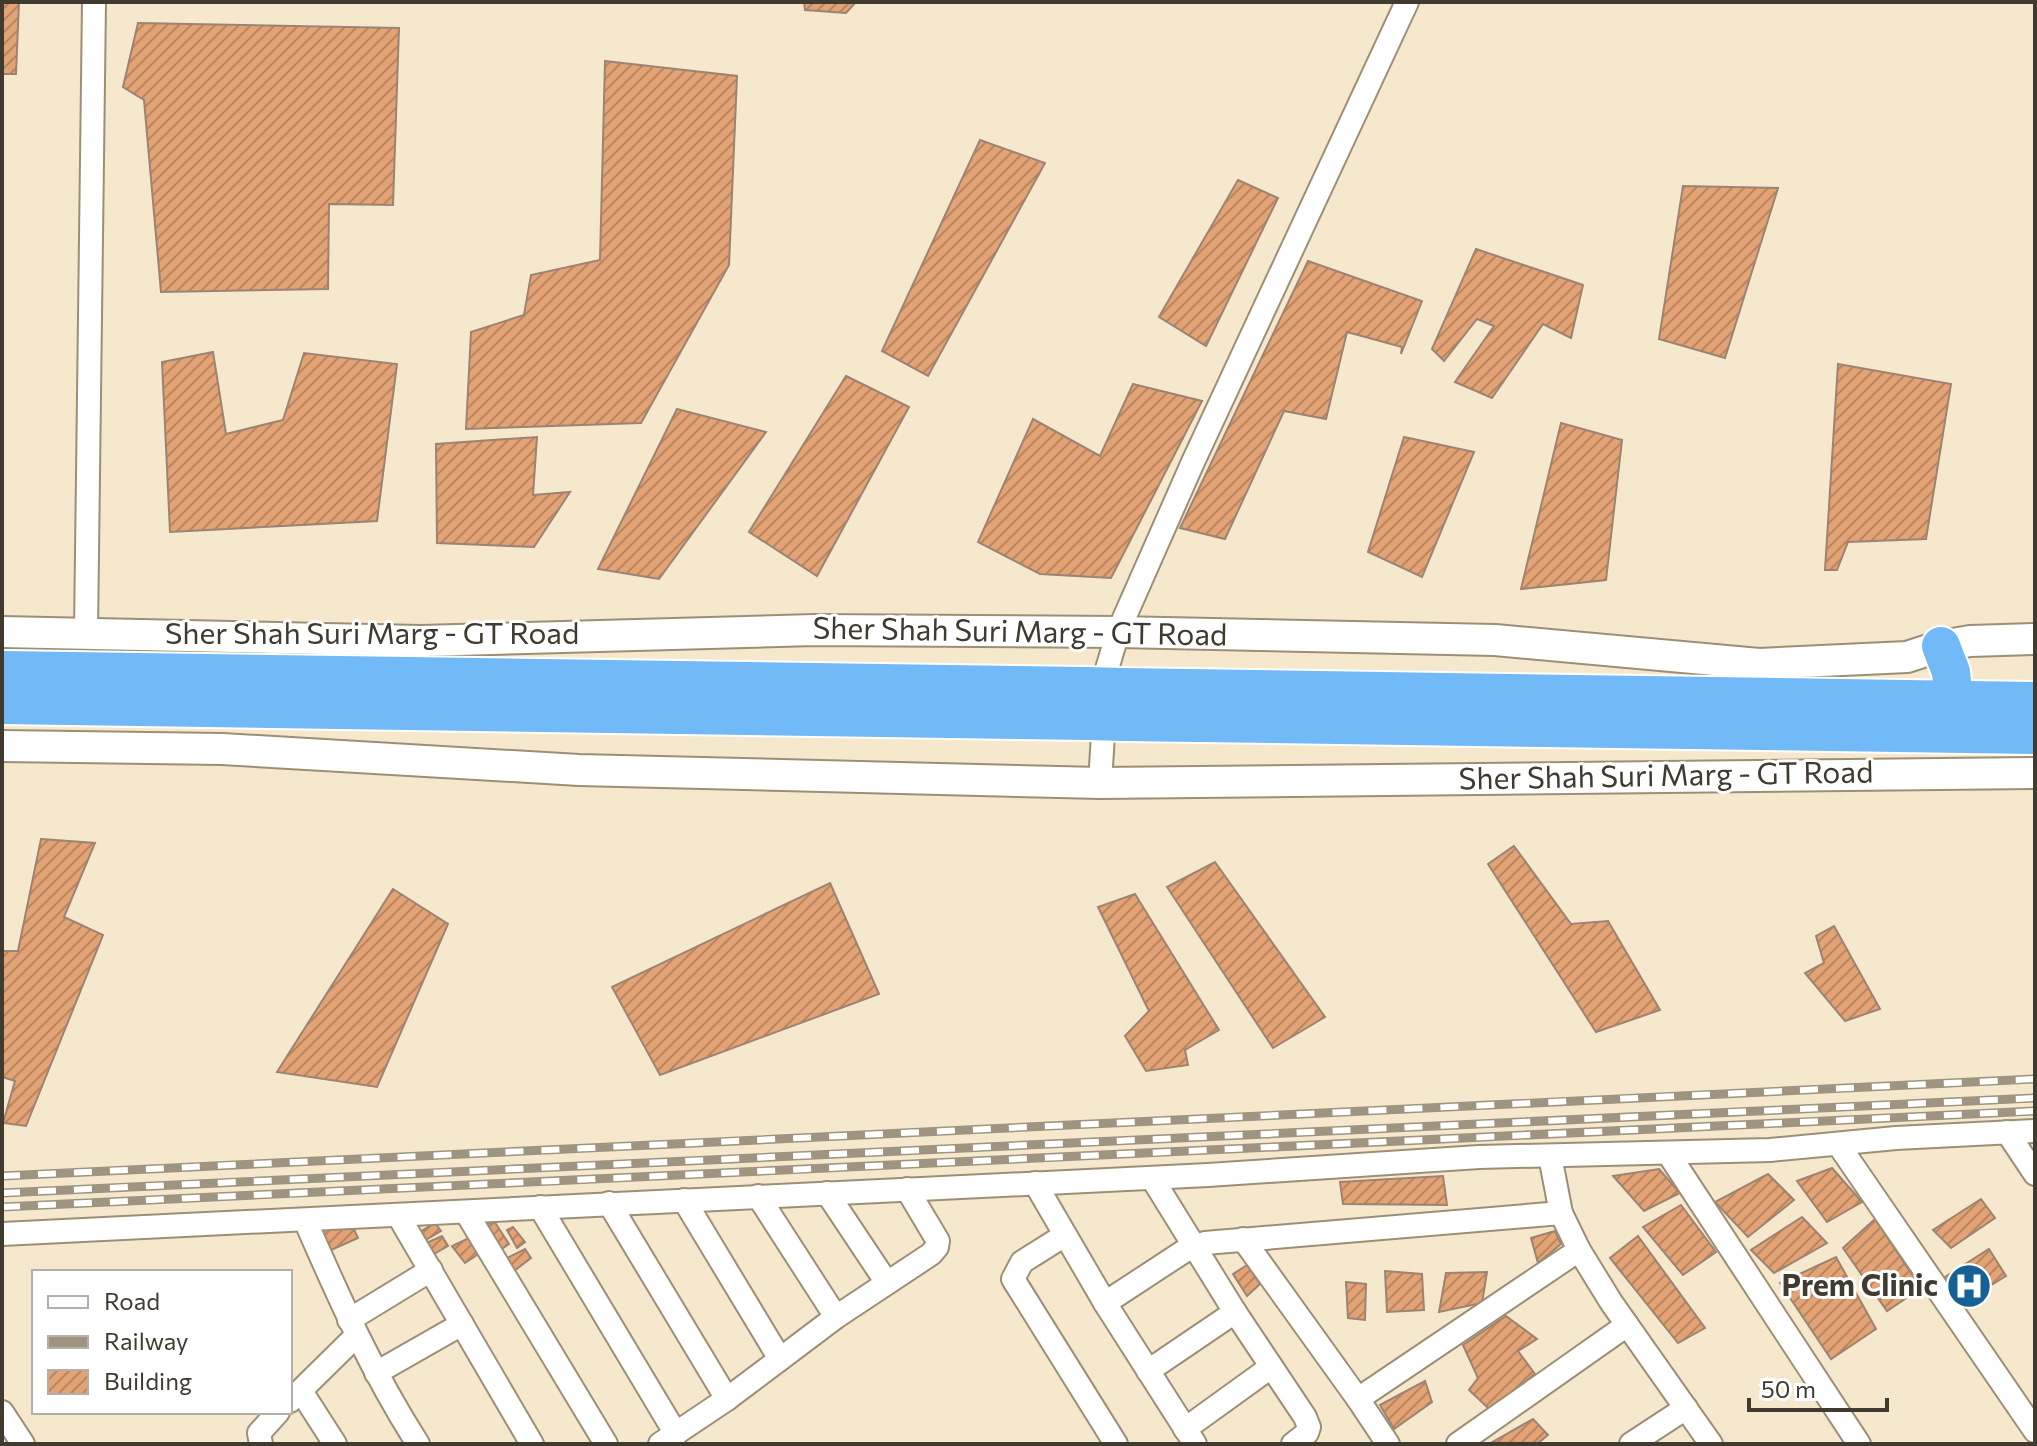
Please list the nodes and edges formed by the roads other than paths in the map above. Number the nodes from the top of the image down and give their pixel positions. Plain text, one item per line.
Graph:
1 (94, 2) edge
2 (1407, 2) edge
3 (2, 632) edge
4 (86, 632) junction
5 (1118, 632) junction
6 (2035, 639) edge
7 (1941, 646) junction
8 (2, 670) edge
9 (1954, 700) junction
10 (2035, 701) edge
11 (1106, 704) junction
12 (2, 705) edge
13 (2035, 735) edge
14 (2, 746) edge
15 (2035, 773) edge
16 (1100, 783) junction
17 (2035, 1131) edge
18 (2007, 1132) junction
19 (1838, 1144) junction
20 (1668, 1153) junction
21 (1550, 1156) junction
22 (2035, 1174) edge
23 (1152, 1178) junction
24 (1035, 1183) junction
25 (907, 1189) junction
26 (827, 1193) junction
27 (758, 1196) junction
28 (684, 1200) junction
29 (609, 1203) junction
30 (540, 1207) junction
31 (466, 1212) junction
32 (1561, 1213) junction
33 (398, 1215) junction
34 (305, 1220) junction
35 (2, 1234) edge
36 (1065, 1235) junction
37 (1243, 1239) junction
38 (1195, 1246) junction
39 (1579, 1250) junction
40 (431, 1270) junction
41 (887, 1283) junction
42 (1105, 1303) junction
43 (1235, 1312) junction
44 (836, 1317) junction
45 (462, 1324) junction
46 (1627, 1325) junction
47 (352, 1328) junction
48 (780, 1359) junction
49 (1271, 1367) junction
50 (1148, 1371) junction
51 (376, 1373) junction
52 (295, 1396) edge
53 (727, 1399) junction
54 (1358, 1399) junction
55 (1686, 1408) junction
56 (2, 1412) edge
57 (276, 1414) edge
58 (2035, 1431) edge
59 (1190, 1436) edge
60 (668, 1439) edge
61 (23, 1444) edge
62 (261, 1444) edge
63 (335, 1444) edge
64 (418, 1444) edge
65 (532, 1444) edge
66 (606, 1444) edge
67 (1116, 1444) edge
68 (1293, 1444) edge
69 (1388, 1444) edge
70 (1458, 1444) edge
71 (1631, 1444) edge
72 (1711, 1444) edge
73 (1859, 1444) edge

1 - 4 street
2 - 5 street
3 - 4 street, Sher Shah Suri Marg - GT Road
4 - 5 street, Sher Shah Suri Marg - GT Road
5 - 7 street, Sher Shah Suri Marg - GT Road
5 - 16 street
6 - 7 street, Sher Shah Suri Marg - GT Road
7 - 9 highway
8 - 11 highway, Sher Shah Suri Marg - GT Road
9 - 10 highway, Sher Shah Suri Marg - GT Road
9 - 11 highway, Sher Shah Suri Marg - GT Road
11 - 12 highway, Sher Shah Suri Marg - GT Road
11 - 13 highway, Sher Shah Suri Marg - GT Road
14 - 16 street, Sher Shah Suri Marg - GT Road
15 - 16 street, Sher Shah Suri Marg - GT Road
17 - 18 street
18 - 19 street
18 - 22 street
19 - 20 street
19 - 58 street
20 - 21 street
20 - 73 street
21 - 23 street
21 - 32 street
23 - 24 street
23 - 38 street
24 - 25 street
24 - 36 street
25 - 26 street
25 - 41 street
26 - 27 street
26 - 41 street
27 - 28 street
27 - 44 street
28 - 29 street
28 - 48 street
29 - 30 street
29 - 53 street
30 - 31 street
30 - 60 street
31 - 33 street
31 - 66 street
32 - 37 street
32 - 39 street
33 - 34 street
33 - 40 street
34 - 35 street
34 - 47 street
36 - 42 street
36 - 67 street
37 - 38 street
37 - 54 street
38 - 42 street
38 - 43 street
39 - 46 street
39 - 54 street
40 - 45 street
40 - 47 street
41 - 44 street
42 - 50 street
43 - 49 street
43 - 50 street
44 - 48 street
45 - 51 street
45 - 65 street
46 - 55 street
46 - 70 street
47 - 51 street
47 - 52 street
48 - 53 street
49 - 59 street
49 - 68 street
50 - 59 street
51 - 64 street
52 - 63 street
53 - 60 street
54 - 69 street
55 - 71 street
55 - 72 street
56 - 61 street
57 - 62 street

